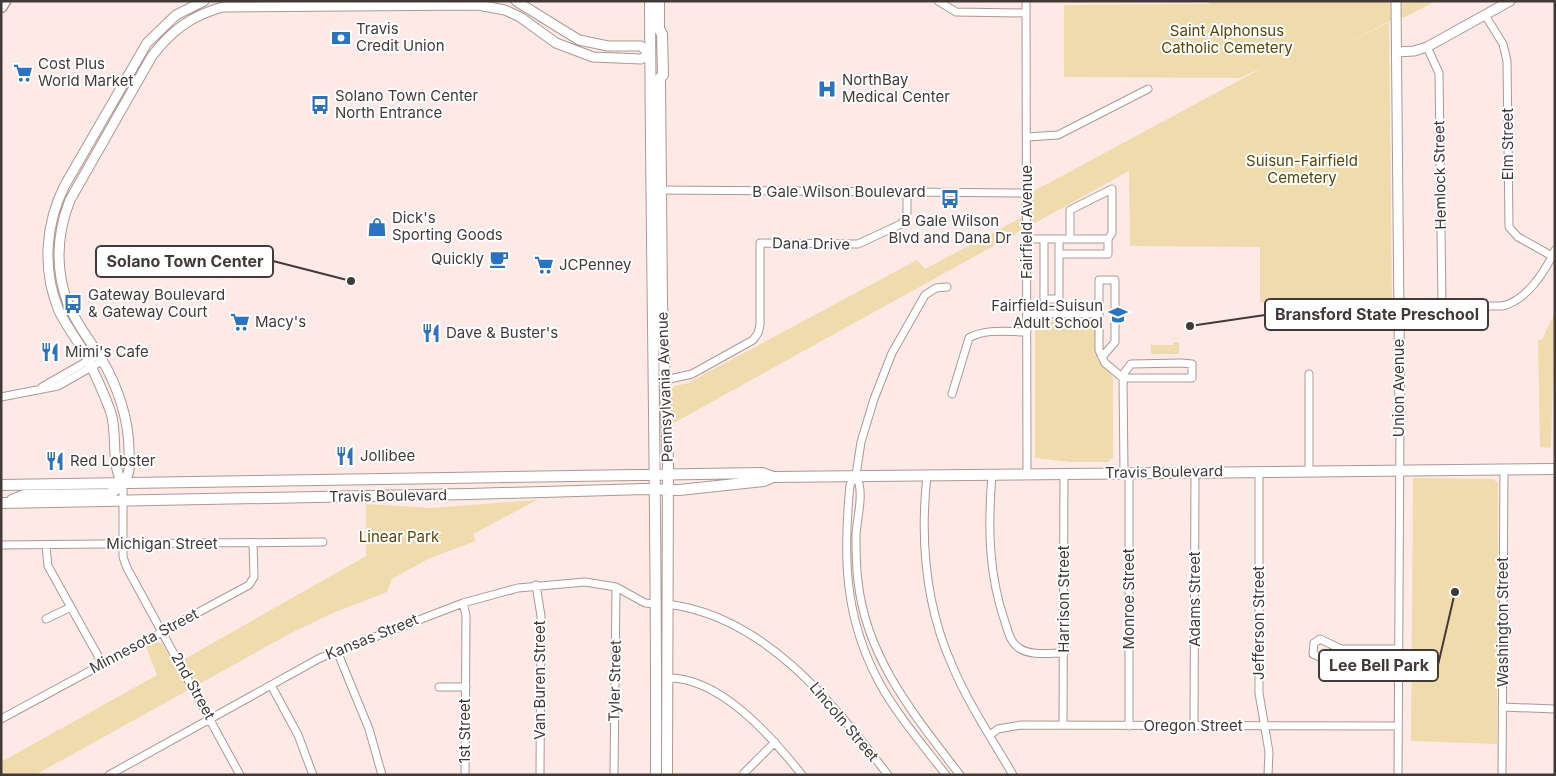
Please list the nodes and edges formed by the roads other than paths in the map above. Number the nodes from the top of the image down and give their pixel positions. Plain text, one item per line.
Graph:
1 (4, 1) edge
2 (204, 1) edge
3 (516, 1) edge
4 (650, 1) edge
5 (659, 1) edge
6 (938, 1) edge
7 (1026, 1) edge
8 (1396, 1) edge
9 (1510, 1) edge
10 (1, 6) edge
11 (1026, 13) junction
12 (1485, 15) junction
13 (659, 29) junction
14 (1427, 47) junction
15 (1397, 52) junction
16 (650, 54) junction
17 (660, 78) junction
18 (1148, 89) dead end
19 (1027, 137) junction
20 (656, 190) junction
21 (907, 192) junction
22 (1027, 193) junction
23 (1027, 239) junction
24 (1044, 239) junction
25 (1060, 239) junction
26 (1070, 239) junction
27 (1108, 239) junction
28 (1553, 253) edge
29 (1060, 254) junction
30 (948, 287) dead end
31 (1400, 306) junction
32 (1442, 306) junction
33 (1027, 314) junction
34 (1099, 314) junction
35 (1027, 332) junction
36 (1102, 357) junction
37 (100, 358) junction
38 (90, 364) junction
39 (1309, 374) dead end
40 (1123, 378) junction
41 (664, 380) junction
42 (952, 394) dead end
43 (1, 398) edge
44 (1400, 422) joint
45 (1399, 469) junction
46 (1555, 469) edge
47 (1309, 470) junction
48 (1504, 470) junction
49 (1259, 471) junction
50 (1126, 472) junction
51 (1194, 472) junction
52 (654, 473) junction
53 (667, 473) junction
54 (1027, 473) junction
55 (1064, 473) junction
56 (992, 474) junction
57 (856, 475) junction
58 (927, 475) junction
59 (773, 477) junction
60 (123, 484) junction
61 (1, 485) edge
62 (654, 489) junction
63 (667, 490) junction
64 (123, 501) junction
65 (4, 503) edge
66 (323, 542) dead end
67 (123, 544) junction
68 (253, 544) junction
69 (1, 546) edge
70 (46, 546) junction
71 (536, 586) junction
72 (616, 587) junction
73 (463, 603) junction
74 (662, 604) junction
75 (70, 607) junction
76 (46, 620) dead end
77 (162, 631) junction
78 (1341, 649) dead end
79 (1399, 649) junction
80 (337, 651) junction
81 (1064, 653) junction
82 (102, 663) junction
83 (668, 678) junction
84 (271, 685) junction
85 (439, 687) dead end
86 (466, 687) junction
87 (1502, 707) junction
88 (1555, 709) edge
89 (1, 719) edge
90 (211, 720) junction
91 (1063, 725) junction
92 (1129, 726) junction
93 (1194, 726) junction
94 (1264, 726) junction
95 (1398, 726) junction
96 (990, 735) junction
97 (775, 742) junction
98 (744, 773) dead end
99 (108, 775) edge
100 (240, 775) edge
101 (313, 775) edge
102 (382, 775) edge
103 (465, 775) edge
104 (540, 775) edge
105 (614, 775) edge
106 (656, 775) edge
107 (667, 775) edge
108 (802, 775) edge
109 (888, 775) edge
110 (946, 775) edge
111 (960, 775) edge
112 (1013, 775) edge
113 (1268, 775) edge
114 (1398, 775) edge
115 (1502, 775) edge

1 - 10 highway
2 - 38 street
3 - 16 street
4 - 16 main road, Pennsylvania Avenue
5 - 13 main road, Pennsylvania Avenue
6 - 11 street
7 - 11 street, Fairfield Avenue
8 - 15 street, Union Avenue
9 - 12 street
11 - 19 street, Fairfield Avenue
12 - 14 street
12 - 28 street, Elm Street
13 - 16 main road
13 - 17 main road, Pennsylvania Avenue
14 - 15 street
14 - 32 street, Hemlock Street
15 - 31 street, Union Avenue
16 - 17 main road
16 - 20 main road, Pennsylvania Avenue
16 - 37 street
17 - 20 main road, Pennsylvania Avenue
18 - 19 street
19 - 22 street, Fairfield Avenue
20 - 21 street, B Gale Wilson Boulevard
20 - 41 main road, Pennsylvania Avenue
20 - 52 main road, Pennsylvania Avenue
21 - 22 street, B Gale Wilson Boulevard
21 - 41 street, Dana Drive
22 - 23 street, Fairfield Avenue
23 - 24 street
23 - 33 street, Fairfield Avenue
24 - 25 street
24 - 29 street
25 - 26 street
25 - 29 street
26 - 27 street
26 - 27 street
27 - 29 street
28 - 32 street
30 - 57 street
31 - 32 street
31 - 44 street, Union Avenue
33 - 34 street
33 - 35 street, Fairfield Avenue
34 - 36 street
34 - 36 street
35 - 42 street
35 - 54 street, Fairfield Avenue
36 - 40 street
37 - 38 street
37 - 60 street
38 - 43 street
38 - 60 street
39 - 47 street
40 - 40 street
40 - 50 street, Monroe Street
41 - 53 main road, Pennsylvania Avenue
44 - 45 street, Union Avenue
45 - 47 main road, Travis Boulevard
45 - 48 main road, Travis Boulevard
45 - 79 street, Union Avenue
46 - 48 main road, Travis Boulevard
47 - 49 main road, Travis Boulevard
48 - 87 street, Washington Street
49 - 51 main road, Travis Boulevard
49 - 94 street, Jefferson Street
50 - 51 main road, Travis Boulevard
50 - 55 main road, Travis Boulevard
50 - 92 street, Monroe Street
51 - 93 street, Adams Street
52 - 53 main road, Travis Boulevard
52 - 60 main road, Travis Boulevard
52 - 62 main road, Pennsylvania Avenue
53 - 59 main road, Travis Boulevard
53 - 63 main road, Pennsylvania Avenue
54 - 55 main road, Travis Boulevard
54 - 56 main road, Travis Boulevard
55 - 81 street, Harrison Street
56 - 58 main road, Travis Boulevard
56 - 81 street
57 - 58 main road, Travis Boulevard
57 - 59 main road, Travis Boulevard
57 - 110 street
57 - 111 street
58 - 96 street
59 - 63 main road, Travis Boulevard
60 - 61 main road, Travis Boulevard
60 - 64 street, 2nd Street
60 - 65 main road
62 - 63 main road, Travis Boulevard
62 - 64 main road, Travis Boulevard
62 - 74 main road, Pennsylvania Avenue
63 - 74 main road, Pennsylvania Avenue
64 - 65 main road, Travis Boulevard
64 - 67 street, 2nd Street
66 - 68 street, Michigan Street
67 - 68 street, Michigan Street
67 - 70 street, Michigan Street
67 - 77 street, 2nd Street
68 - 77 street, Minnesota Street
69 - 70 street, Michigan Street
70 - 75 street
71 - 72 street, Kansas Street
71 - 73 street, Kansas Street
71 - 104 street, Van Buren Street
72 - 74 street, Kansas Street
72 - 105 street, Tyler Street
73 - 80 street, Kansas Street
73 - 86 street, 1st Street
74 - 83 main road, Pennsylvania Avenue
74 - 106 main road, Pennsylvania Avenue
74 - 109 street, Lincoln Street
75 - 76 street
75 - 82 street
77 - 82 street, Minnesota Street
77 - 90 street, 2nd Street
78 - 79 street
79 - 95 street, Union Avenue
80 - 84 street, Kansas Street
80 - 102 street
81 - 91 street, Harrison Street
82 - 89 street, Minnesota Street
83 - 97 street
83 - 107 main road, Pennsylvania Avenue
84 - 90 street, Kansas Street
84 - 101 street
85 - 86 street, 1st Street
86 - 103 street, 1st Street
87 - 88 street
87 - 115 street, Washington Street
90 - 99 street, Kansas Street
90 - 100 street, 2nd Street
91 - 92 street, Oregon Street
91 - 96 street, Oregon Street
92 - 93 street, Oregon Street
93 - 94 street, Oregon Street
94 - 95 street, Oregon Street
94 - 113 street, Jefferson Street
95 - 114 street, Union Avenue
96 - 112 street
97 - 98 street
97 - 108 street

